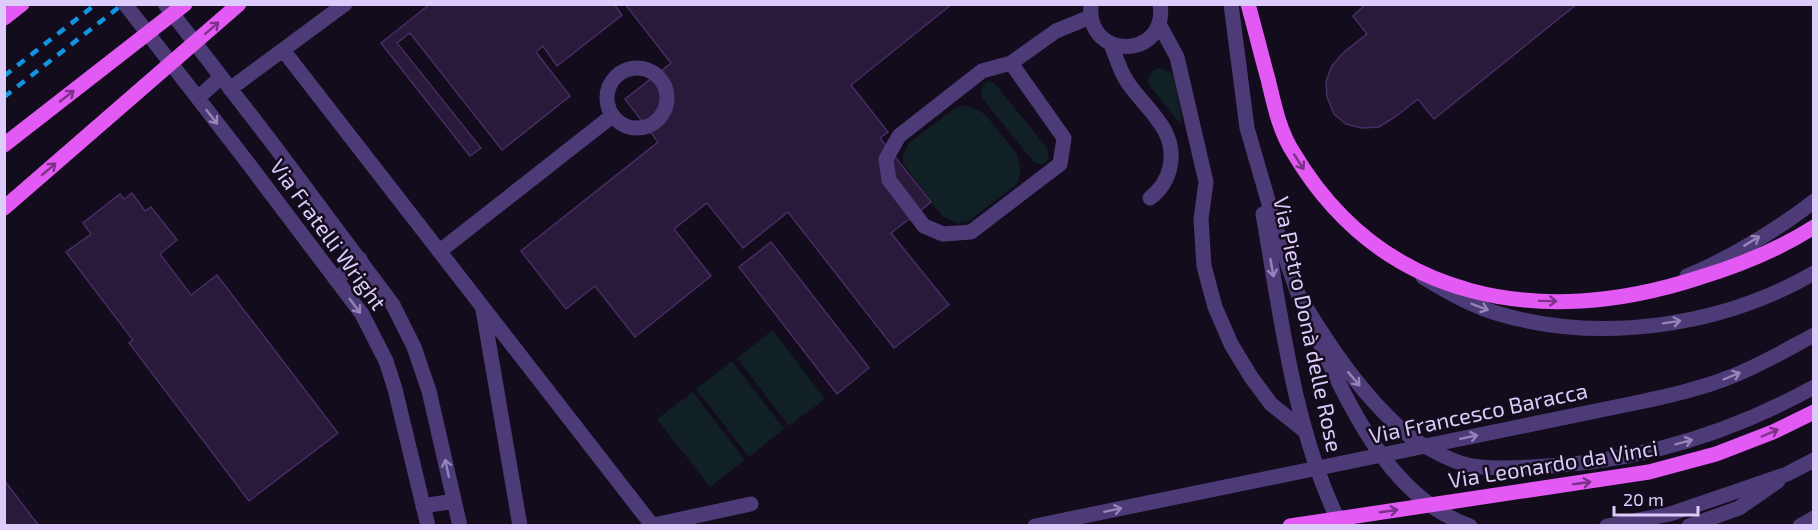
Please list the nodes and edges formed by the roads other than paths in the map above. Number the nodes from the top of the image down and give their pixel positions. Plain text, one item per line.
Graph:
1 (22, 4) edge
2 (124, 4) edge
3 (165, 4) edge
4 (185, 4) edge
5 (239, 4) edge
6 (345, 4) edge
7 (1160, 4) edge
8 (1223, 4) edge
9 (1231, 4) edge
10 (1248, 4) edge
11 (1254, 4) edge
12 (1091, 11) edge
13 (4, 18) edge
14 (1159, 24) junction
15 (1111, 44) junction
16 (283, 50) junction
17 (1011, 63) junction
18 (226, 83) junction
19 (198, 98) junction
20 (1275, 109) junction
21 (612, 116) junction
22 (1247, 128) junction
23 (4, 145) edge
24 (1150, 198) dead end
25 (1814, 201) edge
26 (4, 208) edge
27 (1814, 227) edge
28 (440, 252) junction
29 (1392, 258) junction
30 (360, 259) junction
31 (1814, 273) edge
32 (336, 280) junction
33 (1299, 296) junction
34 (1622, 297) junction
35 (482, 306) junction
36 (1814, 335) edge
37 (1814, 387) edge
38 (1814, 412) edge
39 (1306, 432) junction
40 (1814, 460) edge
41 (1787, 474) junction
42 (454, 501) junction
43 (752, 504) dead end
44 (423, 506) junction
45 (1814, 518) edge
46 (428, 525) edge
47 (460, 525) edge
48 (520, 525) edge
49 (651, 525) edge
50 (1035, 525) edge
51 (1290, 525) edge
52 (1341, 525) edge
53 (1470, 525) edge
54 (1607, 525) edge
55 (1689, 525) edge
56 (1800, 525) edge

1 - 13 main road
2 - 19 street, Via Fratelli Wright
3 - 18 street, Via Fratelli Wright
23 -> 4 main road, bridge
26 -> 5 main road, bridge
6 - 16 street
7 - 14 street
8 - 22 street, Via Pietro Donà delle Rose
9 - 22 street, Via Pietro Donà delle Rose
10 - 20 main road
11 - 20 street
12 - 15 street
12 - 17 street
14 - 15 street
14 - 39 street
15 - 24 street
16 - 18 street
16 - 28 street
17 - 17 street
18 - 19 street
18 - 30 street, Via Fratelli Wright
19 -> 32 street, Via Fratelli Wright
20 -> 29 main road
21 - 21 street
21 - 28 street
22 - 33 street
22 -> 39 street, Via Pietro Donà delle Rose
34 -> 25 street
27 - 34 main road
28 - 35 street
29 -> 31 street
29 -> 34 main road
30 - 32 street
42 -> 30 street, Via Fratelli Wright
32 -> 44 street, Via Fratelli Wright
33 -> 37 street
33 - 53 street
35 - 48 street
35 - 49 street
50 -> 36 street, Via Francesco Baracca, bridge
51 -> 38 main road, Via Leonardo da Vinci, bridge
39 - 52 street, Via Pietro Donà delle Rose
40 - 41 street
41 - 54 street
41 - 55 street
42 - 44 street
42 - 47 street, Via Fratelli Wright
43 - 49 street
44 - 46 street, Via Fratelli Wright
45 - 56 street

